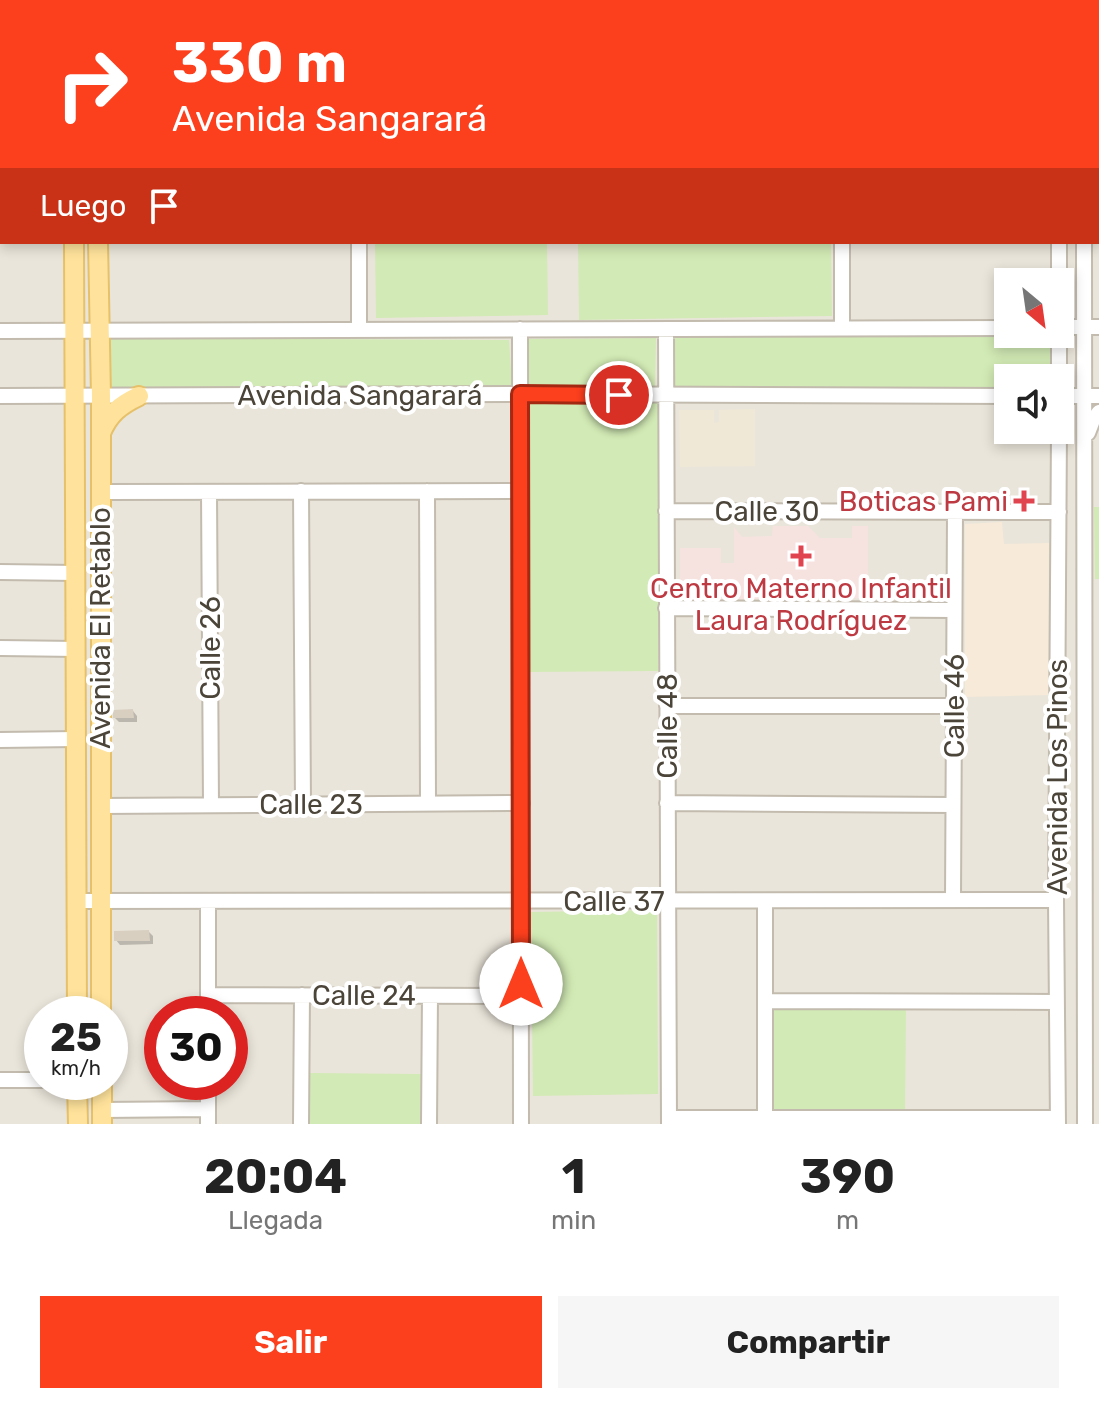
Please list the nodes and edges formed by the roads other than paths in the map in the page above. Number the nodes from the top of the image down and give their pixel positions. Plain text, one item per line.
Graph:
1 (74, 244) edge
2 (98, 244) edge
3 (359, 244) edge
4 (842, 244) edge
5 (1059, 244) edge
6 (1084, 244) edge
7 (1058, 268) edge
8 (1085, 272) junction
9 (1099, 307) edge
10 (1092, 327) edge
11 (842, 328) junction
12 (994, 328) edge
13 (520, 329) junction
14 (666, 329) junction
15 (100, 330) junction
16 (359, 330) junction
17 (0, 331) edge
18 (74, 331) junction
19 (520, 394) junction
20 (0, 396) edge
21 (75, 396) junction
22 (101, 396) junction
23 (139, 396) junction
24 (667, 396) junction
25 (994, 396) edge
26 (1092, 396) edge
27 (1099, 412) edge
28 (100, 435) junction
29 (1059, 444) edge
30 (1085, 445) junction
31 (301, 491) junction
32 (427, 491) junction
33 (521, 491) junction
34 (100, 492) junction
35 (209, 492) junction
36 (1092, 498) edge
37 (666, 511) junction
38 (955, 511) junction
39 (1059, 512) junction
40 (0, 572) edge
41 (76, 573) junction
42 (1092, 593) edge
43 (666, 608) junction
44 (954, 610) junction
45 (1058, 637) junction
46 (1084, 638) junction
47 (0, 648) edge
48 (77, 649) junction
49 (1092, 690) edge
50 (667, 706) junction
51 (953, 706) junction
52 (76, 739) junction
53 (0, 740) edge
54 (522, 803) junction
55 (667, 803) junction
56 (428, 804) junction
57 (211, 805) junction
58 (303, 805) junction
59 (953, 805) junction
60 (100, 806) junction
61 (1092, 865) edge
62 (953, 900) junction
63 (1056, 900) junction
64 (76, 901) junction
65 (101, 901) junction
66 (208, 901) junction
67 (521, 901) junction
68 (667, 901) junction
69 (765, 901) junction
70 (1092, 961) edge
71 (208, 995) joint
72 (302, 995) junction
73 (77, 996) edge
74 (101, 996) edge
75 (430, 996) junction
76 (521, 996) junction
77 (765, 1001) junction
78 (1057, 1002) junction
79 (0, 1080) edge
80 (24, 1080) edge
81 (77, 1100) edge
82 (208, 1116) edge
83 (102, 1117) edge
84 (765, 1118) junction
85 (669, 1121) edge
86 (875, 1121) edge
87 (965, 1121) edge
88 (1058, 1121) edge
89 (78, 1124) edge
90 (301, 1124) edge
91 (429, 1124) edge
92 (521, 1124) edge
93 (1085, 1124) edge

1 - 18 main road, Avenida El Retablo
2 - 15 main road, Avenida El Retablo
3 - 16 street
4 - 11 street
5 - 7 street
6 - 8 street, Avenida Los Pinos
8 - 9 street
8 - 10 street, Avenida Los Pinos
10 - 26 street, Avenida Los Pinos
11 - 12 street
11 - 14 street
13 - 14 street
13 - 16 street
13 - 19 street
14 - 24 street, Calle 48
15 - 16 street
15 - 18 street
15 - 22 main road, Avenida El Retablo
17 - 18 street
18 - 21 main road, Avenida El Retablo
19 - 23 street, Avenida Sangarará
19 - 24 street, Avenida Sangarará
19 - 33 street
20 - 21 street, Avenida Sangarará
21 - 22 street, Avenida Sangarará
21 - 41 main road, Avenida El Retablo
22 - 23 street, Avenida Sangarará
22 - 28 main road, Avenida El Retablo
23 - 28 main road
24 - 25 street, Avenida Sangarará
24 - 37 street, Calle 48
26 - 30 street, Avenida Los Pinos
27 - 30 street
28 - 34 main road, Avenida El Retablo
29 - 39 street, Avenida Los Pinos
30 - 36 street, Avenida Los Pinos
31 - 32 street
31 - 35 street
31 - 58 street
32 - 33 street
32 - 56 street
33 - 54 street
34 - 35 street
34 - 60 main road, Avenida El Retablo
35 - 57 street, Calle 26
36 - 42 street, Avenida Los Pinos
37 - 38 street, Calle 30
37 - 43 street, Calle 48
38 - 39 street, Calle 30
38 - 44 street, Calle 46
39 - 45 street, Avenida Los Pinos
40 - 41 street
41 - 48 main road, Avenida El Retablo
42 - 46 street, Avenida Los Pinos
43 - 44 street
43 - 50 street, Calle 48
44 - 51 street, Calle 46
45 - 46 street
45 - 63 street, Avenida Los Pinos
46 - 49 street, Avenida Los Pinos
47 - 48 street
48 - 52 main road, Avenida El Retablo
49 - 61 street, Avenida Los Pinos
50 - 51 street
50 - 55 street, Calle 48
51 - 59 street, Calle 46
52 - 53 street
52 - 64 main road, Avenida El Retablo
54 - 56 street, Calle 23
54 - 67 street
55 - 59 street
55 - 68 street, Calle 48
56 - 58 street, Calle 23
57 - 58 street, Calle 23
57 - 60 street, Calle 23
59 - 62 street, Calle 46
60 - 65 main road, Avenida El Retablo
61 - 70 street, Avenida Los Pinos
62 - 63 street, Calle 37
62 - 69 street, Calle 37
63 - 78 street, Avenida Los Pinos
64 - 65 street, Calle 37
64 - 73 main road, Avenida El Retablo
65 - 66 street, Calle 37
65 - 74 main road, Avenida El Retablo
66 - 67 street, Calle 37
66 - 71 street
67 - 68 street, Calle 37
67 - 76 street
68 - 69 street, Calle 37
68 - 85 street, Calle 48
69 - 77 street
70 - 93 street, Avenida Los Pinos
71 - 72 street, Calle 24
72 - 75 street, Calle 24
72 - 90 street
75 - 76 street, Calle 24
75 - 91 street
76 - 92 street
77 - 78 street
77 - 84 street
78 - 88 street, Avenida Los Pinos
79 - 80 street
81 - 89 main road
82 - 83 street
84 - 85 street
84 - 86 street
86 - 87 street
87 - 88 street

